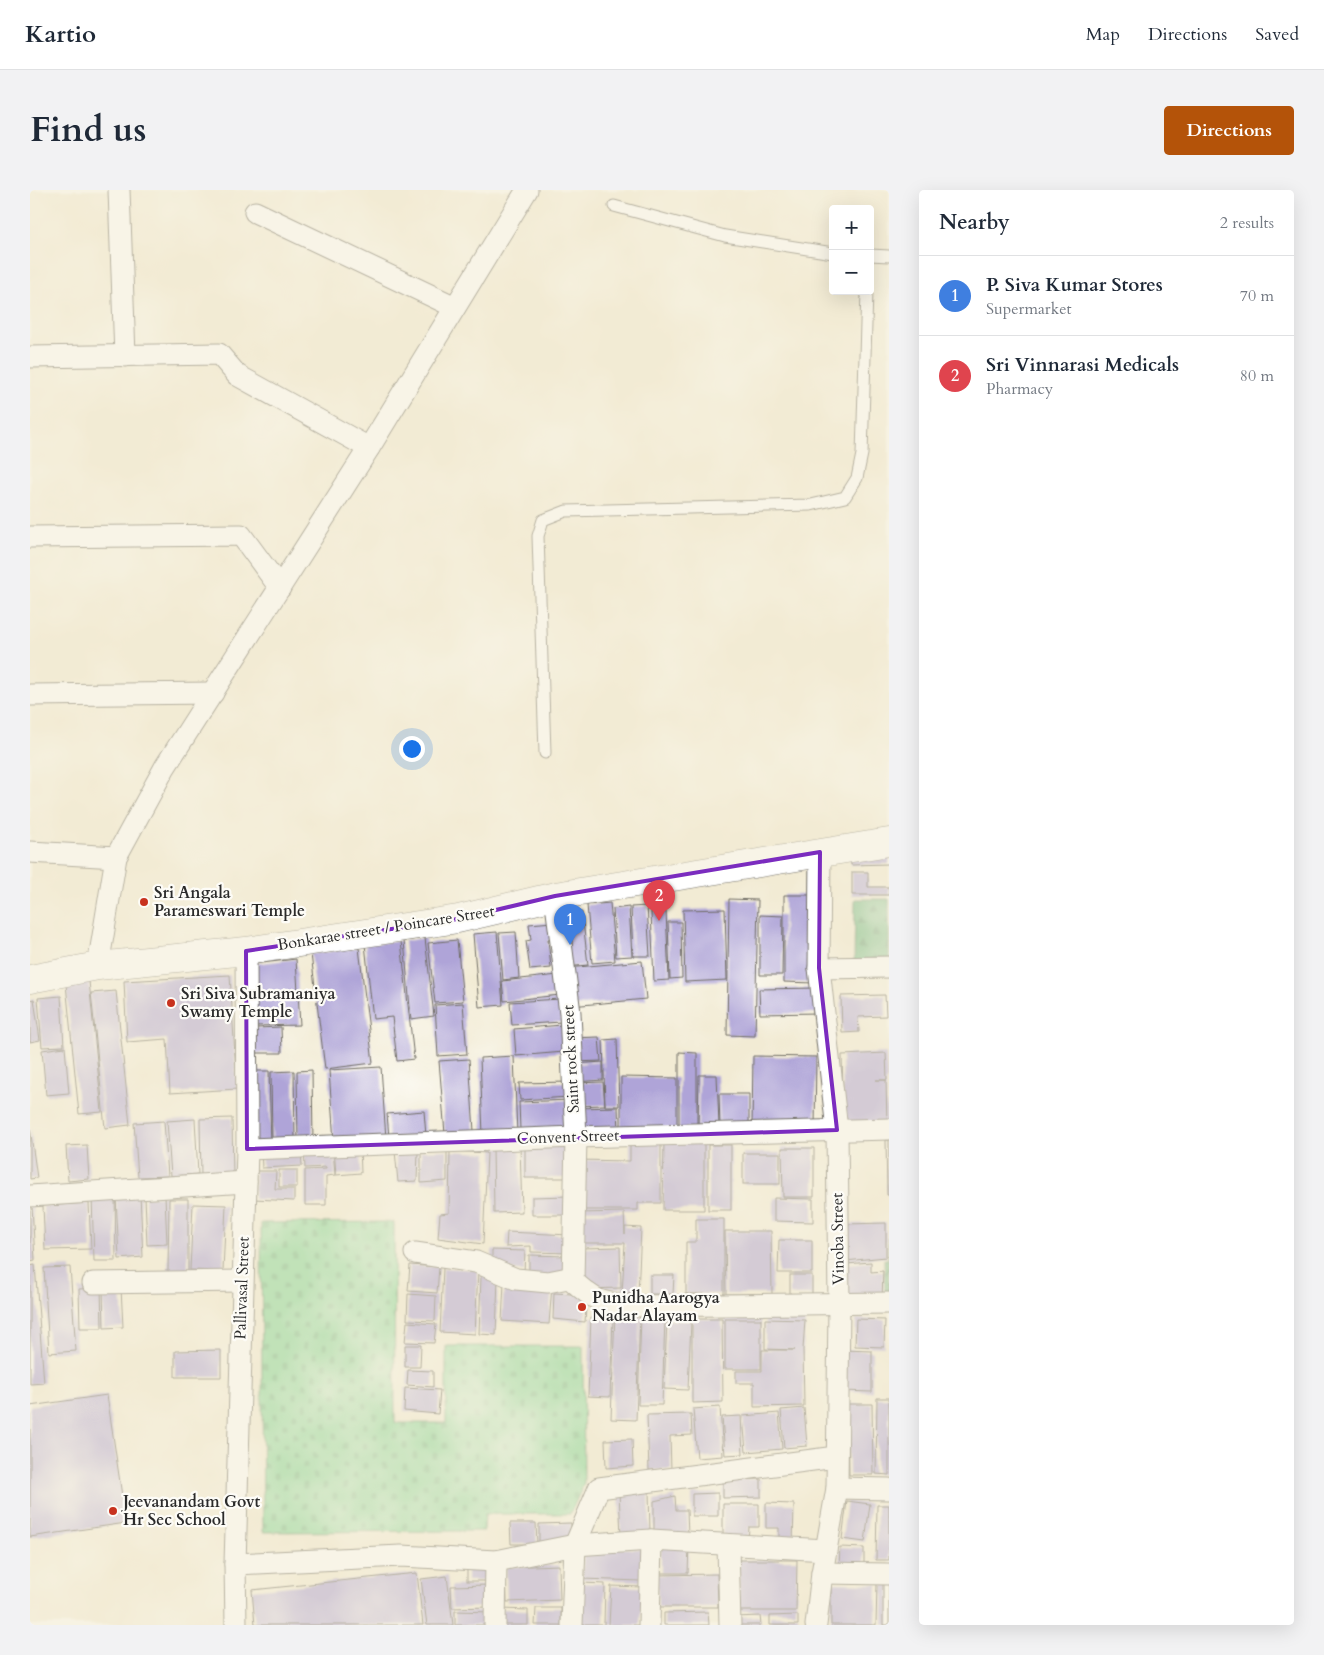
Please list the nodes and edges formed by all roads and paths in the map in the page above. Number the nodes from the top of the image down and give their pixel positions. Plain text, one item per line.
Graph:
1 (119, 190) edge
2 (527, 190) edge
3 (614, 206) dead end
4 (255, 212) dead end
5 (829, 252) edge
6 (874, 255) edge
7 (889, 256) edge
8 (867, 295) edge
9 (455, 307) junction
10 (124, 356) junction
11 (30, 357) edge
12 (369, 448) junction
13 (30, 537) edge
14 (280, 588) junction
15 (213, 693) junction
16 (30, 695) edge
17 (544, 753) dead end
18 (889, 842) edge
19 (30, 852) edge
20 (820, 852) junction
21 (116, 857) junction
22 (555, 896) junction
23 (246, 951) junction
24 (98, 966) junction
25 (889, 967) edge
26 (819, 968) junction
27 (30, 979) edge
28 (837, 1130) junction
29 (889, 1130) edge
30 (576, 1137) junction
31 (247, 1149) junction
32 (246, 1182) junction
33 (30, 1196) edge
34 (415, 1253) dead end
35 (573, 1279) junction
36 (242, 1281) junction
37 (93, 1283) dead end
38 (889, 1302) edge
39 (839, 1303) junction
40 (836, 1457) junction
41 (837, 1488) junction
42 (889, 1489) edge
43 (651, 1540) junction
44 (575, 1545) junction
45 (728, 1545) junction
46 (826, 1550) junction
47 (496, 1561) junction
48 (235, 1564) junction
49 (822, 1573) junction
50 (889, 1574) edge
51 (236, 1625) edge
52 (495, 1625) edge
53 (572, 1625) edge
54 (649, 1625) edge
55 (730, 1625) edge
56 (816, 1625) edge

1 - 10 street
2 - 9 street
3 - 5 lane
4 - 9 street
6 - 7 lane
8 - 17 lane
9 - 12 street
10 - 11 street
10 - 12 street
12 - 14 street
13 - 14 street
14 - 15 street
15 - 16 street
15 - 21 street
18 - 20 street, Bonkarae street / Poincare Street
19 - 21 street
20 - 22 street, Bonkarae street / Poincare Street
20 - 26 street, Vinoba Street
21 - 24 street
22 - 23 street, Bonkarae street / Poincare Street
22 - 30 street, Saint rock street
23 - 24 street, Bonkarae street / Poincare Street
23 - 31 street, Pallivasal Street
24 - 27 street, Bonkarae street / Poincare Street
25 - 26 street
26 - 28 street, Vinoba Street
28 - 29 street, Convent Street
28 - 30 street, Convent Street
28 - 39 street, Vinoba Street
30 - 31 street, Convent Street
30 - 35 street, Saint rock street
31 - 32 street, Pallivasal Street
32 - 33 street
32 - 36 street, Pallivasal Street
34 - 35 street
35 - 39 street
36 - 37 street
36 - 48 street, Pallivasal Street
38 - 39 street
39 - 40 street, Vinoba Street
40 - 41 street, Vinoba Street
40 - 44 street
41 - 42 street
41 - 46 street, Vinoba Street
43 - 44 street
43 - 45 street
43 - 54 street
44 - 47 street
44 - 53 street
45 - 46 street
45 - 55 street
46 - 49 street, Vinoba Street
47 - 48 street
47 - 52 street
48 - 51 street, Pallivasal Street
49 - 50 street
49 - 56 street, Vinoba Street

